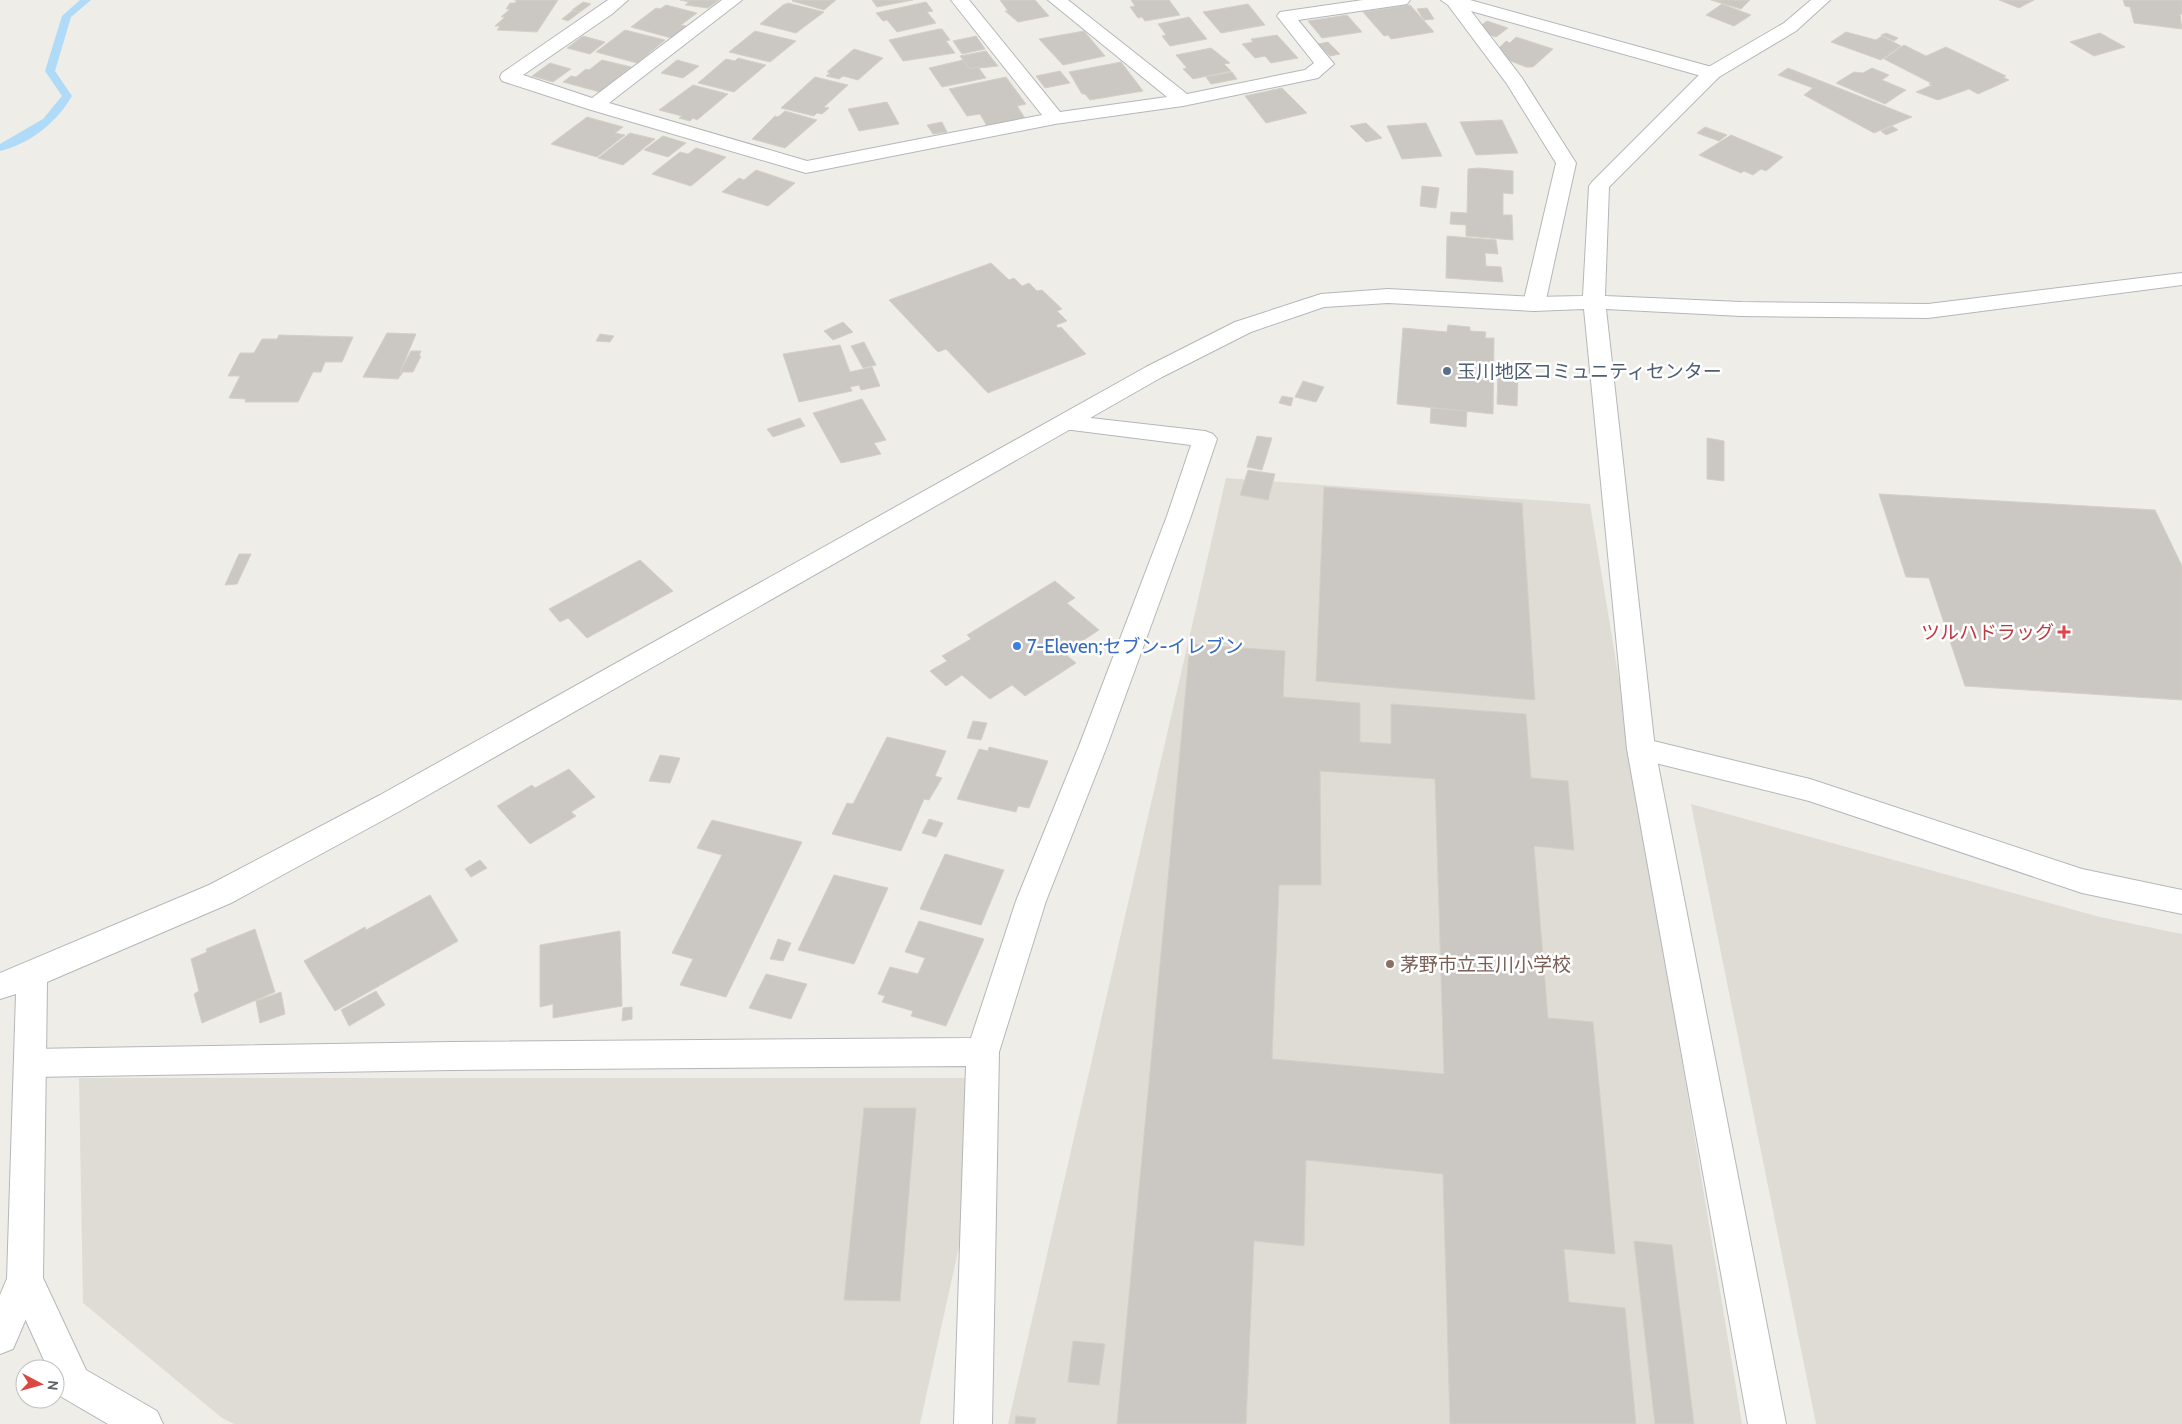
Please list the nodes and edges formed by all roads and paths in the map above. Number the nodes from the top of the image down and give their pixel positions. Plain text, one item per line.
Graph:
1 (619, 0) edge
2 (733, 0) edge
3 (960, 0) edge
4 (1057, 0) edge
5 (1273, 0) edge
6 (1401, 0) edge
7 (1821, 0) edge
8 (1452, 1) edge
9 (1286, 16) junction
10 (1712, 73) junction
11 (1182, 100) junction
12 (594, 105) junction
13 (1055, 118) junction
14 (2182, 279) edge
15 (1594, 302) junction
16 (1534, 304) junction
17 (1064, 424) junction
18 (1641, 749) junction
19 (2182, 902) edge
20 (32, 975) junction
21 (0, 986) edge
22 (983, 1052) junction
23 (30, 1063) junction
24 (26, 1279) junction
25 (0, 1336) edge
26 (144, 1424) edge
27 (974, 1424) edge
28 (1767, 1424) edge

1 - 12 street
2 - 12 street
3 - 13 street
4 - 11 street
5 - 9 street
6 - 9 street
7 - 10 street
8 - 10 street
8 - 16 street
9 - 11 street
10 - 15 street
11 - 13 street
12 - 13 street
14 - 15 street
15 - 16 street
15 - 18 street
16 - 17 street
17 - 20 street
17 - 22 street
18 - 19 street
18 - 28 street
20 - 21 street
20 - 23 street
22 - 23 street
22 - 27 street
23 - 24 street
24 - 25 street
24 - 26 street

